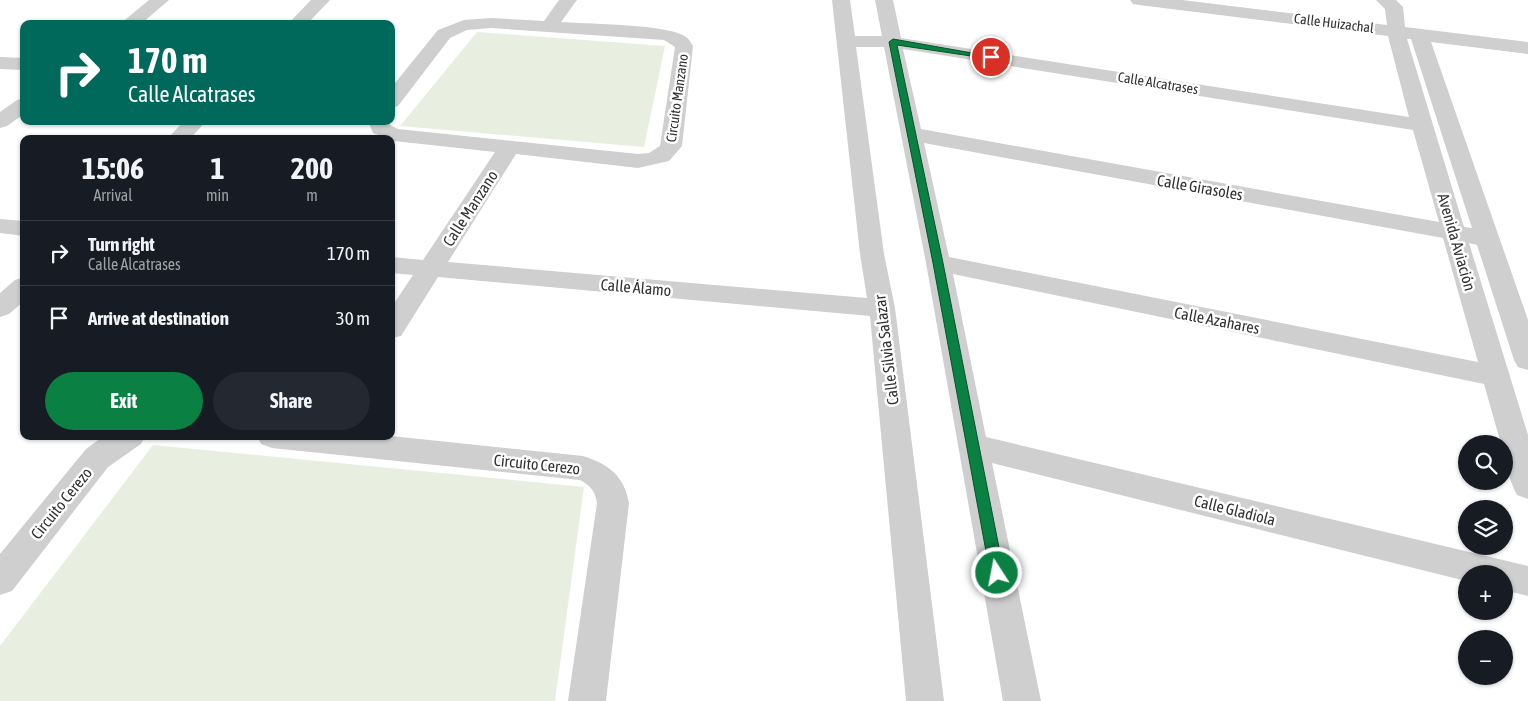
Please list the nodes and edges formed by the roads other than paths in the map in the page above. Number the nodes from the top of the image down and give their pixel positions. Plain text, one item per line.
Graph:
1 (160, 0) edge
2 (321, 0) edge
3 (568, 0) edge
4 (841, 0) edge
5 (884, 0) edge
6 (1140, 0) edge
7 (1385, 0) edge
8 (134, 20) edge
9 (300, 20) edge
10 (549, 27) junction
11 (1395, 31) junction
12 (1419, 34) junction
13 (846, 41) junction
14 (893, 42) junction
15 (1528, 48) edge
16 (0, 63) edge
17 (20, 64) edge
18 (395, 97) edge
19 (20, 107) edge
20 (0, 122) edge
21 (192, 125) edge
22 (379, 125) edge
23 (1422, 125) junction
24 (912, 134) junction
25 (182, 135) edge
26 (394, 135) edge
27 (395, 135) edge
28 (509, 148) junction
29 (0, 226) edge
30 (20, 228) edge
31 (1454, 233) junction
32 (1488, 239) junction
33 (938, 263) junction
34 (395, 265) edge
35 (430, 269) junction
36 (20, 290) edge
37 (0, 308) edge
38 (882, 308) junction
39 (395, 322) edge
40 (1528, 360) edge
41 (1496, 376) junction
42 (123, 440) edge
43 (329, 440) edge
44 (973, 446) junction
45 (1528, 486) edge
46 (1460, 565) edge
47 (1513, 577) edge
48 (0, 580) edge
49 (1528, 581) edge
50 (587, 701) edge
51 (925, 701) edge
52 (1022, 701) edge

1 - 8 street
2 - 9 street
3 - 10 street
4 - 13 street, Calle Silvia Salazar
5 - 14 street
6 - 11 street, Calle Huizachal
7 - 11 street, Avenida Aviación
10 - 18 street, Circuito Manzano
10 - 28 street, Circuito Manzano
11 - 12 street, Calle Huizachal
11 - 23 street, Avenida Aviación
12 - 15 street, Calle Huizachal
12 - 32 street, Avenida Aviación
13 - 14 street, Calle Alcatrases
13 - 38 street, Calle Silvia Salazar
14 - 23 street, Calle Alcatrases
14 - 24 street
16 - 17 street
19 - 20 street
21 - 25 street
22 - 26 street, Circuito Manzano
23 - 31 street, Avenida Aviación
24 - 31 street, Calle Girasoles
24 - 33 street
27 - 28 street, Circuito Manzano
28 - 35 street, Calle Manzano
29 - 30 street
31 - 32 street, Calle Girasoles
31 - 41 street, Avenida Aviación
32 - 40 street, Avenida Aviación
33 - 41 street, Calle Azahares
33 - 44 street
34 - 35 street, Calle Álamo
35 - 38 street, Calle Álamo
35 - 39 street, Calle Manzano
36 - 37 street
38 - 51 street, Calle Silvia Salazar
41 - 45 street, Avenida Aviación
42 - 48 street, Circuito Cerezo
43 - 50 street, Circuito Cerezo
44 - 46 street, Calle Gladiola
44 - 52 street
47 - 49 street

